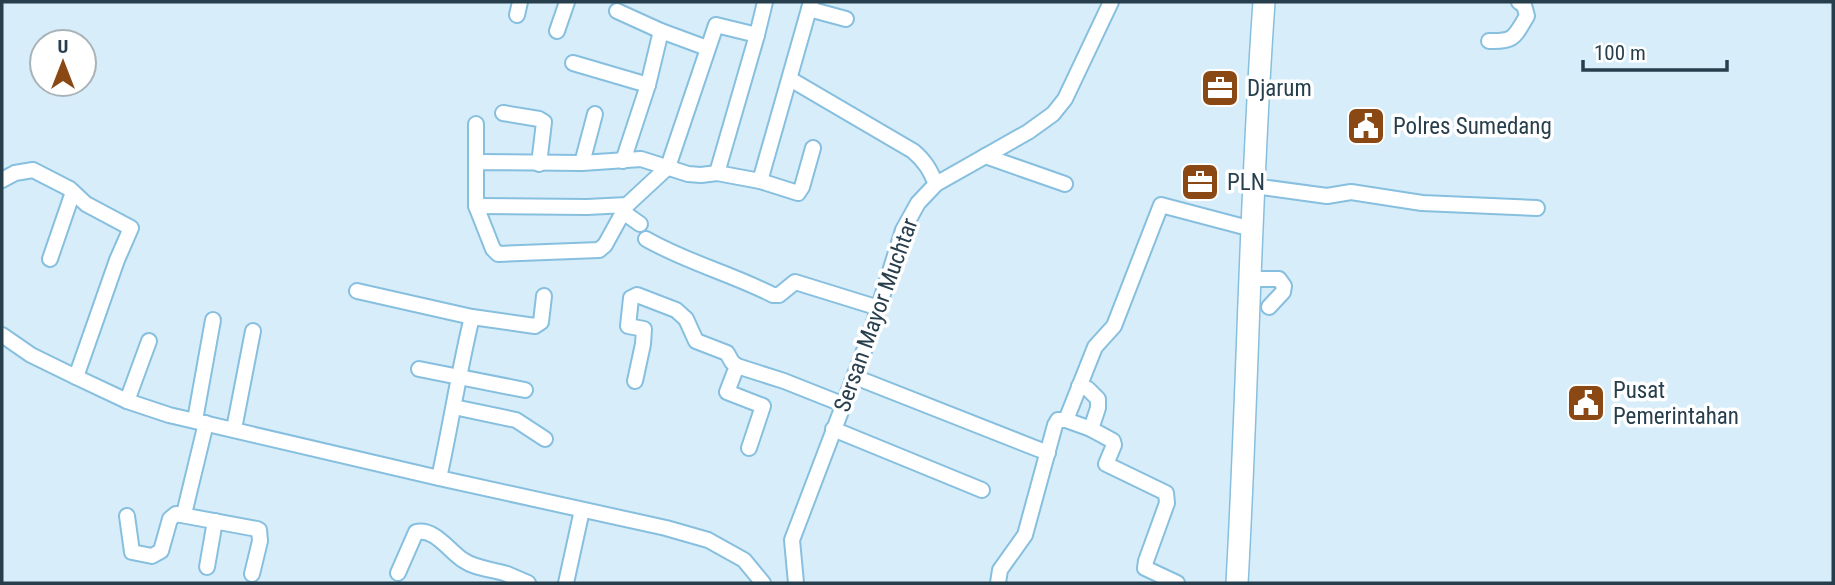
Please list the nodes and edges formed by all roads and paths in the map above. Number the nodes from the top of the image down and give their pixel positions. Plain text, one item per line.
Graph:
1 (564, 2) edge
2 (765, 2) edge
3 (1111, 2) edge
4 (1264, 2) edge
5 (1519, 2) edge
6 (810, 6) edge
7 (617, 11) dead end
8 (846, 19) dead end
9 (557, 31) dead end
10 (661, 31) junction
11 (757, 35) junction
12 (1489, 41) dead end
13 (707, 48) junction
14 (573, 63) dead end
15 (790, 79) junction
16 (648, 85) junction
17 (503, 113) dead end
18 (595, 114) dead end
19 (476, 124) dead end
20 (813, 148) dead end
21 (985, 156) junction
22 (623, 161) junction
23 (476, 162) junction
24 (582, 163) junction
25 (539, 164) junction
26 (668, 167) junction
27 (718, 173) junction
28 (2, 180) edge
29 (760, 181) junction
30 (936, 184) junction
31 (1065, 184) dead end
32 (1254, 186) junction
33 (73, 192) junction
34 (476, 206) junction
35 (1537, 208) dead end
36 (631, 215) junction
37 (1252, 229) junction
38 (646, 239) dead end
39 (50, 259) dead end
40 (1250, 279) junction
41 (357, 290) dead end
42 (544, 296) dead end
43 (1269, 307) dead end
44 (879, 308) junction
45 (472, 317) junction
46 (213, 320) dead end
47 (253, 331) dead end
48 (2, 335) edge
49 (149, 341) dead end
50 (737, 366) junction
51 (419, 369) dead end
52 (457, 376) junction
53 (76, 377) junction
54 (855, 377) junction
55 (635, 381) dead end
56 (1079, 386) junction
57 (525, 390) dead end
58 (127, 401) junction
59 (842, 404) junction
60 (454, 407) junction
61 (1066, 420) junction
62 (200, 422) junction
63 (234, 429) junction
64 (833, 429) junction
65 (1091, 429) junction
66 (545, 439) dead end
67 (749, 448) dead end
68 (1048, 453) junction
69 (439, 478) junction
70 (982, 490) dead end
71 (582, 510) junction
72 (184, 514) junction
73 (127, 516) dead end
74 (215, 521) junction
75 (207, 567) dead end
76 (398, 573) dead end
77 (252, 574) dead end
78 (527, 583) edge
79 (566, 583) edge
80 (763, 583) edge
81 (796, 583) edge
82 (998, 583) edge
83 (1177, 583) edge
84 (1237, 583) edge

1 - 9 street
2 - 11 street
3 - 21 street, Sersan Mayor Muchtar
4 - 32 highway
5 - 12 street
6 - 8 street
6 - 15 street
7 - 10 street
10 - 13 street
10 - 16 street
11 - 13 street
11 - 27 street
13 - 26 street
14 - 16 street
15 - 29 street
15 - 30 street
16 - 22 street
17 - 25 street
18 - 24 street
19 - 23 street
20 - 29 street
21 - 30 street, Sersan Mayor Muchtar
21 - 31 street
22 - 24 street
22 - 26 street
23 - 25 street
23 - 34 street
24 - 25 street
26 - 27 street
26 - 36 street
27 - 29 street
28 - 33 street
30 - 44 street, Sersan Mayor Muchtar
32 - 35 street
32 - 37 highway
33 - 39 street
33 - 53 street
34 - 36 street
34 - 36 street
37 - 40 highway
37 - 56 street
38 - 44 street
40 - 43 street
40 - 84 highway
41 - 45 street
42 - 45 street
44 - 54 street, Sersan Mayor Muchtar
45 - 52 street
46 - 62 street
47 - 63 street
48 - 53 street
49 - 58 street
50 - 55 street
50 - 59 street
50 - 67 street
51 - 52 street
52 - 57 street
52 - 60 street
53 - 58 street
54 - 59 street, Sersan Mayor Muchtar
54 - 68 street
56 - 61 street
56 - 65 street
58 - 62 street
59 - 64 street, Sersan Mayor Muchtar
60 - 66 street
60 - 69 street
61 - 65 street
61 - 68 street
62 - 63 street
62 - 72 street
63 - 69 street
64 - 70 street
64 - 81 street, Sersan Mayor Muchtar
65 - 83 street
68 - 82 street
69 - 71 street
71 - 79 street
71 - 80 street
72 - 73 street
72 - 74 street
74 - 75 street
74 - 77 street
76 - 78 street

